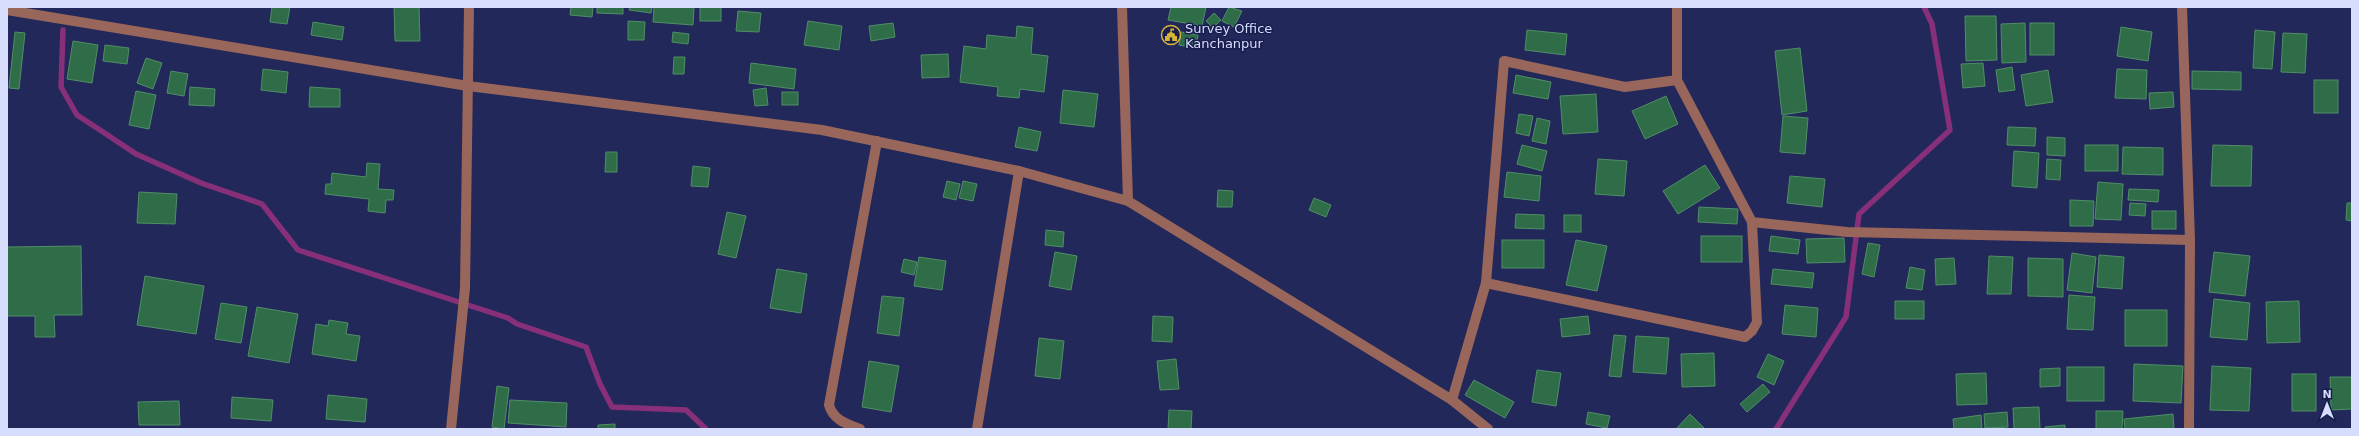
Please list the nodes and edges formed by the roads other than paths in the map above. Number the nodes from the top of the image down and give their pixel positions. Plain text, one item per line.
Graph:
1 (469, 7) edge
2 (1122, 7) edge
3 (1677, 7) edge
4 (2182, 7) edge
5 (7, 10) edge
6 (1678, 80) junction
7 (468, 86) junction
8 (877, 141) junction
9 (1019, 171) junction
10 (1128, 201) junction
11 (1752, 222) junction
12 (2190, 240) junction
13 (1486, 283) junction
14 (1452, 400) junction
15 (451, 429) edge
16 (860, 429) edge
17 (977, 429) edge
18 (1488, 429) edge
19 (2189, 429) edge

1 - 7 street
2 - 10 street
3 - 6 street
4 - 12 street
5 - 7 street
6 - 11 street
6 - 13 street
7 - 8 street
7 - 15 street
8 - 9 street
8 - 16 street
9 - 10 street
9 - 17 street
10 - 14 street
11 - 12 street
11 - 13 street
12 - 19 street
13 - 14 street
14 - 18 street

